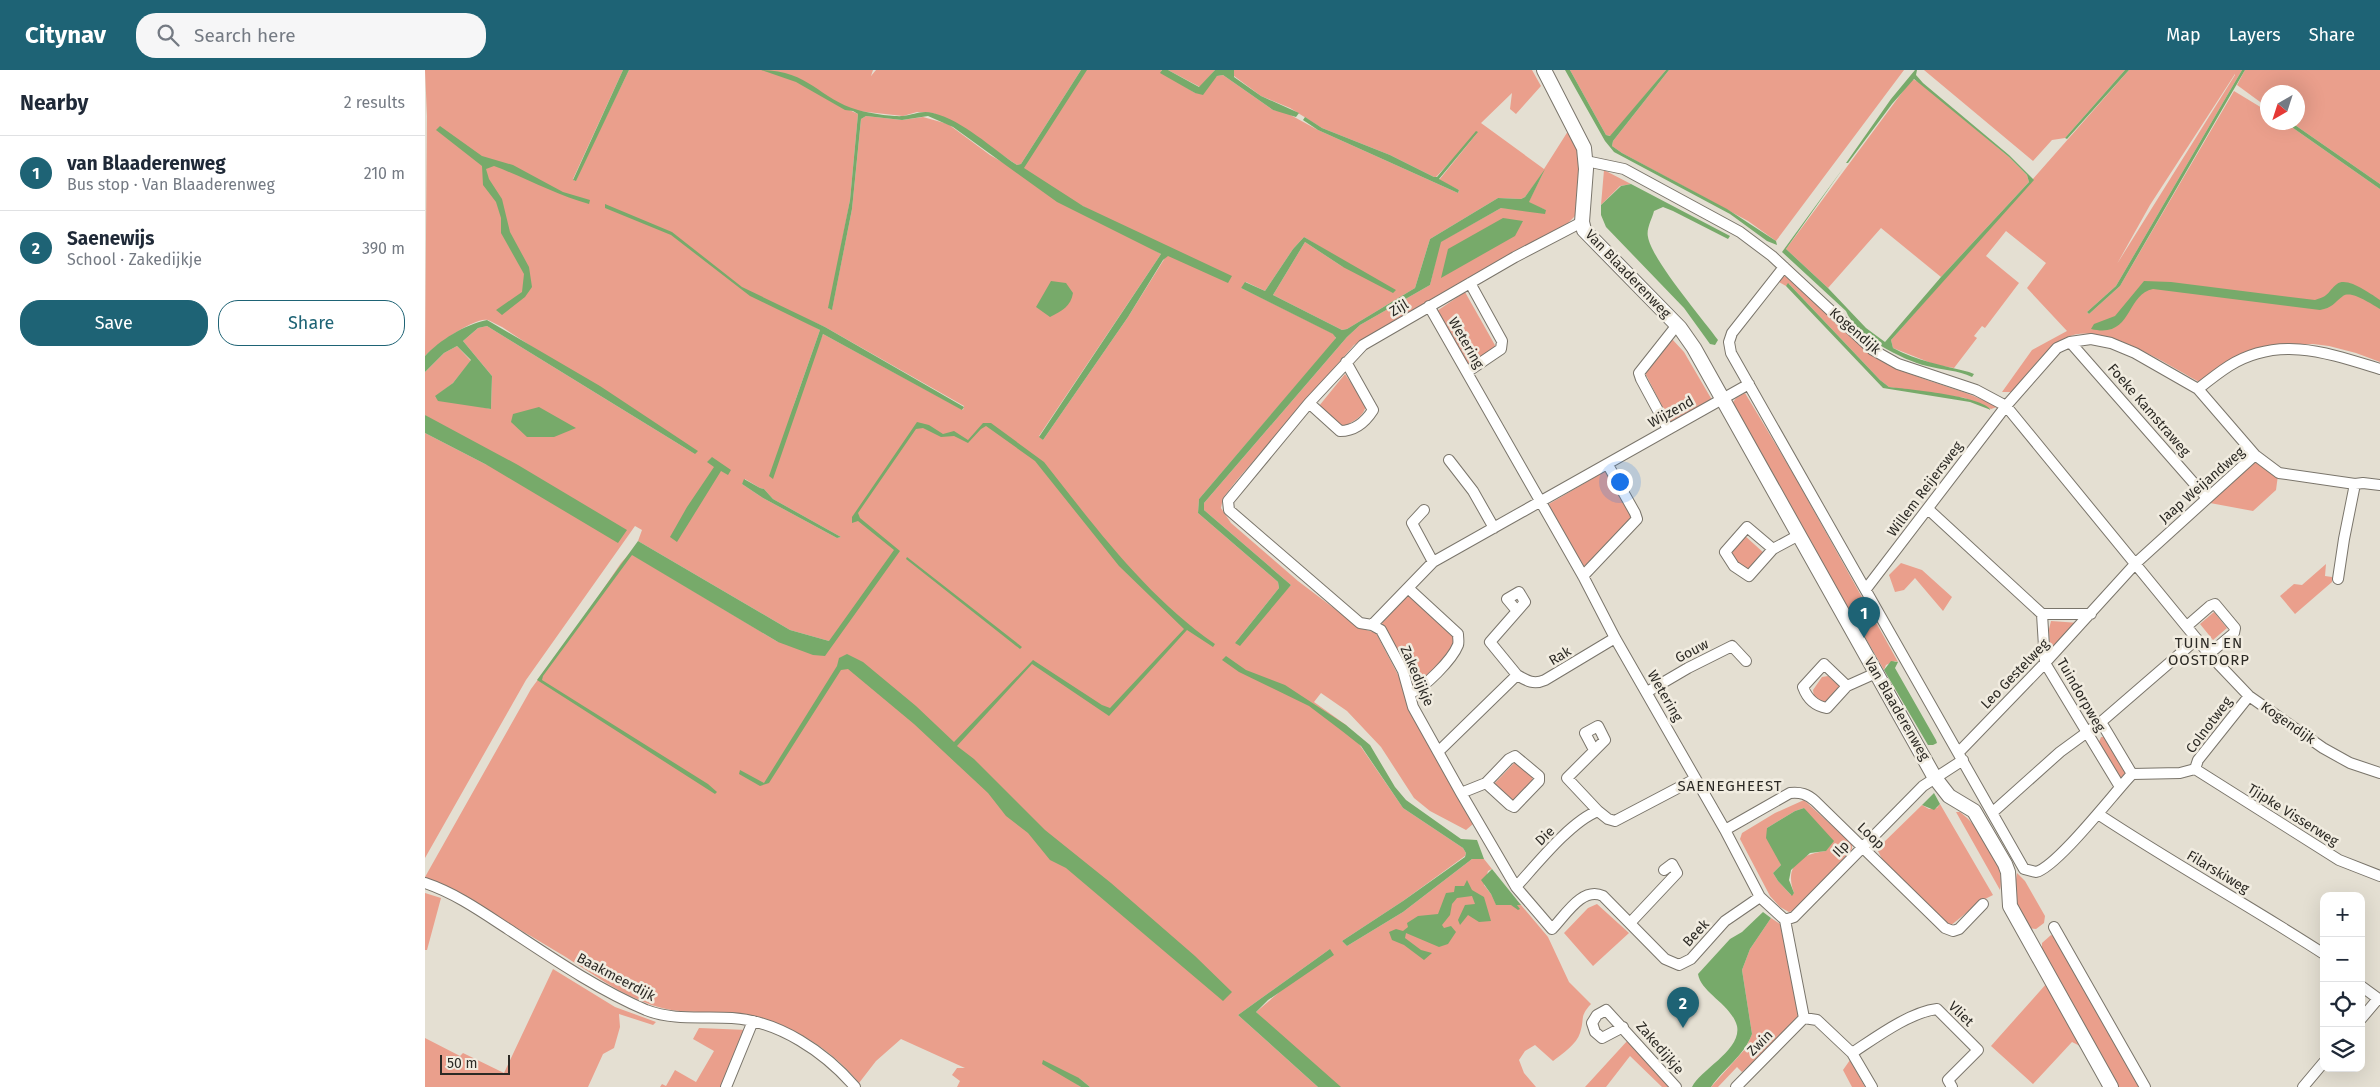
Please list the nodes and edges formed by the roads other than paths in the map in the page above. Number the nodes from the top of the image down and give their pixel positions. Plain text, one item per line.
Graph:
1 (1544, 70) edge
2 (1586, 161) junction
3 (1582, 222) junction
4 (1784, 268) junction
5 (1470, 283) junction
6 (1429, 306) junction
7 (1677, 325) junction
8 (2070, 342) junction
9 (1346, 362) junction
10 (2380, 369) edge
11 (1467, 372) junction
12 (1749, 384) junction
13 (2198, 389) junction
14 (1722, 399) junction
15 (1309, 403) junction
16 (2006, 406) junction
17 (1668, 429) junction
18 (2255, 455) junction
19 (1449, 460) dead end
20 (1608, 465) junction
21 (2355, 484) junction
22 (2380, 485) edge
23 (2207, 497) junction
24 (1228, 502) joint
25 (1540, 502) junction
26 (1929, 509) junction
27 (1424, 510) dead end
28 (1494, 528) junction
29 (1799, 535) junction
30 (1773, 549) junction
31 (1433, 562) junction
32 (2136, 563) junction
33 (1583, 576) junction
34 (2338, 579) dead end
35 (1408, 588) junction
36 (1866, 589) junction
37 (1517, 611) dead end
38 (2042, 614) junction
39 (2091, 614) junction
40 (1372, 625) junction
41 (2187, 626) junction
42 (1615, 638) junction
43 (2197, 639) junction
44 (2209, 654) junction
45 (1747, 661) dead end
46 (2045, 663) junction
47 (1876, 673) junction
48 (1517, 675) junction
49 (1847, 686) junction
50 (1647, 692) junction
51 (1411, 693) junction
52 (2249, 696) junction
53 (2101, 722) junction
54 (2087, 734) junction
55 (1594, 750) dead end
56 (1439, 751) junction
57 (1961, 756) junction
58 (2195, 769) junction
59 (2380, 773) edge
60 (2132, 774) junction
61 (1935, 778) junction
62 (1695, 779) junction
63 (1486, 782) junction
64 (2120, 787) junction
65 (1461, 794) junction
66 (1598, 811) junction
67 (1993, 812) junction
68 (2098, 814) junction
69 (1725, 830) junction
70 (1862, 847) junction
71 (1664, 870) dead end
72 (2380, 876) edge
73 (425, 883) edge
74 (1516, 887) junction
75 (1760, 898) junction
76 (1983, 904) dead end
77 (1785, 920) junction
78 (1630, 923) junction
79 (2054, 927) dead end
80 (1552, 929) joint
81 (2320, 951) edge
82 (2365, 989) edge
83 (2379, 1000) edge
84 (2365, 1015) edge
85 (1804, 1018) junction
86 (753, 1021) junction
87 (1623, 1027) dead end
88 (1853, 1053) junction
89 (2320, 1067) edge
90 (726, 1087) edge
91 (855, 1087) edge
92 (1676, 1087) edge
93 (1736, 1087) edge
94 (1872, 1087) edge
95 (1952, 1087) edge
96 (2111, 1087) edge
97 (2145, 1087) edge
98 (2303, 1087) edge

1 - 2 street
2 - 3 street, Van Blaaderenweg
2 - 4 street, Kogendijk
3 - 5 street, Zijl
3 - 7 street, Van Blaaderenweg
4 - 12 street
4 - 16 street, Kogendijk
5 - 6 street, Zijl
5 - 11 street
6 - 9 street, Zijl
6 - 11 street, Wetering
7 - 14 street, Van Blaaderenweg
7 - 17 street, Van Blaaderenweg
8 - 13 street
8 - 16 street, Willem Reijersweg
8 - 23 street, Foeke Kamstraweg
9 - 15 street, Zijl
9 - 15 street
10 - 13 street
11 - 25 street, Wetering
12 - 14 street, Wijzend
12 - 36 street
13 - 18 street
14 - 17 street, Wijzend
14 - 29 street, Van Blaaderenweg
15 - 24 street, Zijl
16 - 26 street, Willem Reijersweg
16 - 32 street, Kogendijk
17 - 20 street, Wijzend
18 - 21 street, Jaap Weijandweg
18 - 23 street, Jaap Weijandweg
19 - 28 street
20 - 25 street, Wijzend
20 - 33 street
21 - 22 street, Jaap Weijandweg
21 - 34 street
23 - 32 street, Jaap Weijandweg
24 - 40 street, Zakedijkje
25 - 28 street, Wijzend
25 - 33 street, Wetering
26 - 36 street, Willem Reijersweg
26 - 38 street
27 - 31 street
28 - 31 street, Wijzend
29 - 30 street
29 - 47 street, Van Blaaderenweg
30 - 30 street
31 - 35 street, Wijzend
32 - 39 street, Leo Gestelweg
32 - 41 street, Kogendijk
33 - 42 street, Wetering
35 - 40 street, Wijzend
35 - 51 street
36 - 57 street
37 - 48 street
38 - 39 street
38 - 46 street, Tuindorpweg
39 - 46 street, Leo Gestelweg
40 - 51 street, Zakedijkje
41 - 43 street, Kogendijk
41 - 44 street
42 - 48 street, Rak
42 - 50 street, Wetering
43 - 44 street, Kogendijk
43 - 53 street
44 - 52 street, Kogendijk
45 - 50 street, Gouw
46 - 54 street, Tuindorpweg
46 - 57 street, Leo Gestelweg
47 - 49 street
47 - 61 street, Van Blaaderenweg
48 - 56 street
49 - 49 street
50 - 62 street, Wetering
51 - 56 street, Zakedijkje
52 - 58 street, Colnotweg
52 - 59 street, Kogendijk
53 - 54 street
53 - 60 street
54 - 64 street, Tuindorpweg
54 - 67 street
55 - 66 street
56 - 65 street, Zakedijkje
57 - 61 street, Ilp
57 - 67 street
58 - 60 street, Colnotweg
58 - 72 street, Tjipke Visserweg
60 - 64 street
61 - 70 street, Ilp
61 - 96 street, Van Blaaderenweg
62 - 66 street
62 - 69 street, Wetering
63 - 63 street
63 - 65 street
64 - 68 street
65 - 74 street, Zakedijkje
66 - 74 street, Die
67 - 68 street
68 - 81 street, Filarskiweg
69 - 70 street, Loop
69 - 75 street, Wetering
70 - 76 street, Loop
70 - 77 street, Ilp
71 - 78 street
73 - 86 street, Baakmeerdijk
74 - 80 street, Zakedijkje
75 - 77 street, Wetering
75 - 78 street, Beek
77 - 85 street
78 - 80 street, Beek
79 - 97 street
82 - 83 street
83 - 84 street
85 - 88 street
85 - 93 street, Zwin
86 - 90 street
86 - 91 street, Baakmeerdijk
87 - 92 street, Zakedijkje
88 - 94 street
88 - 95 street, Vliet
89 - 98 street

